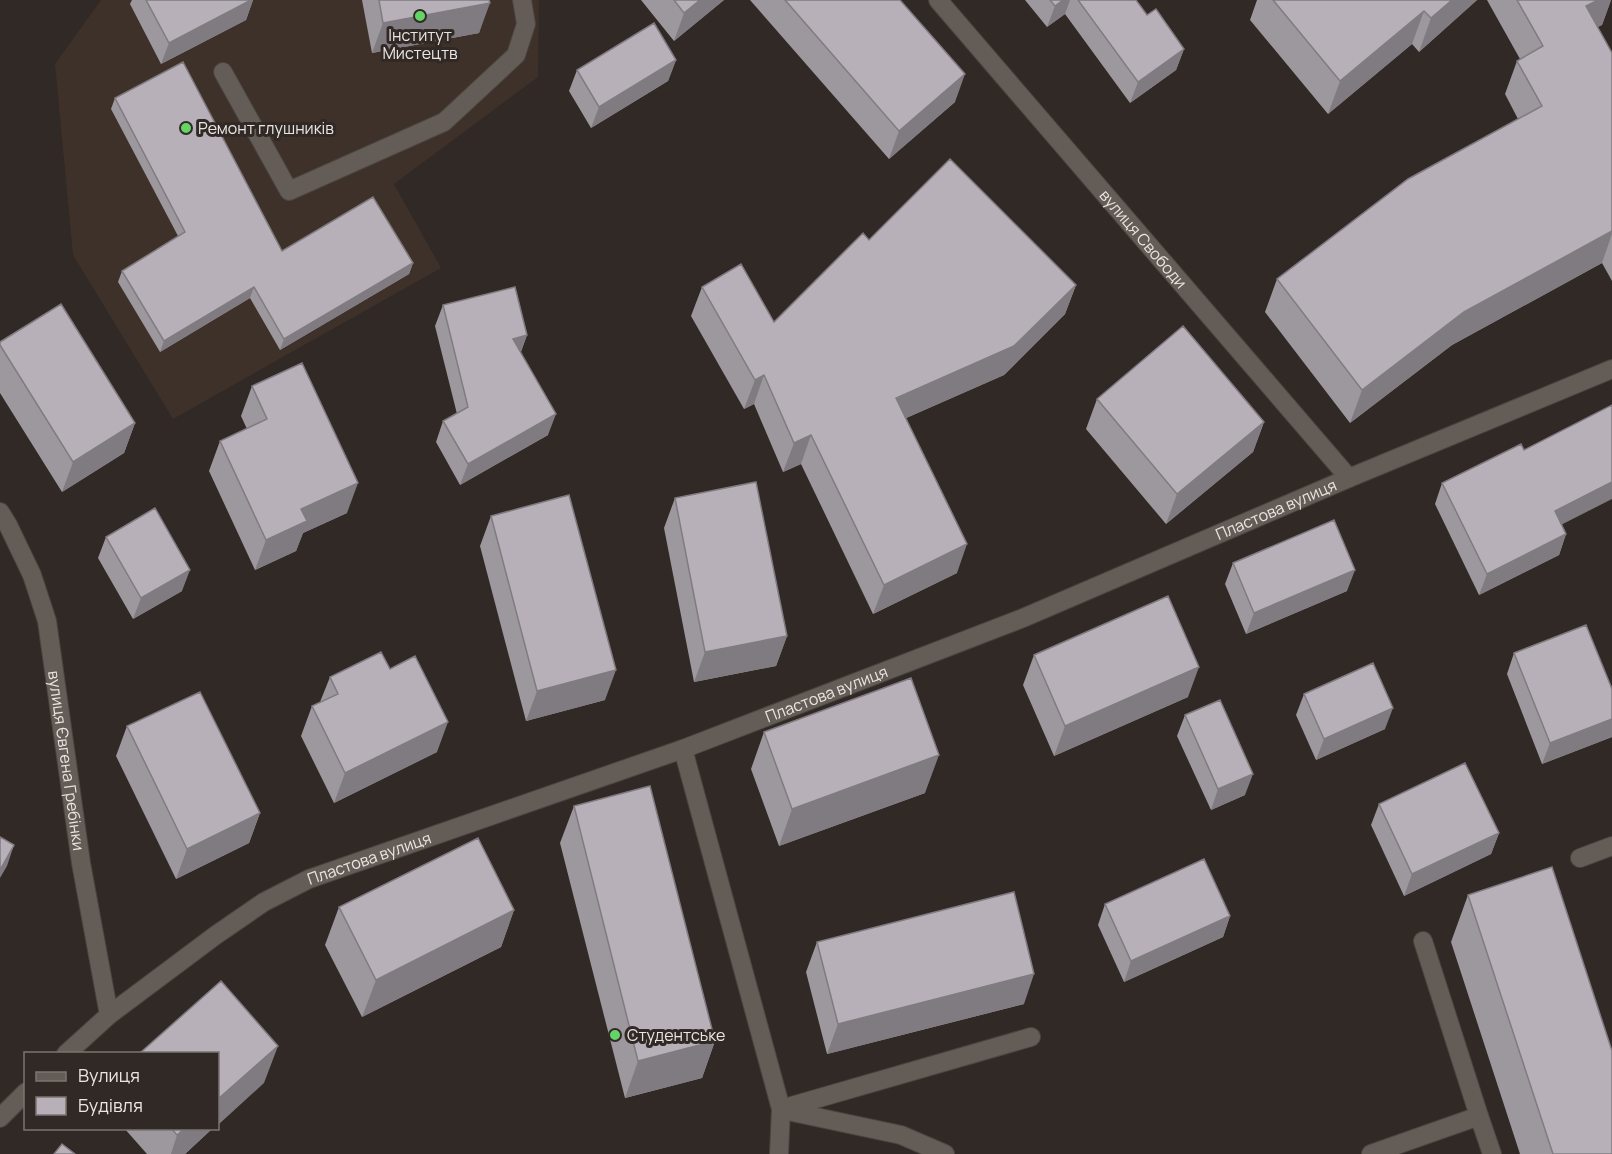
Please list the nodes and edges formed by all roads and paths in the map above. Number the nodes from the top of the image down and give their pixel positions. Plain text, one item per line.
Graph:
1 (522, 0) edge
2 (938, 0) edge
3 (223, 72) dead end
4 (1612, 369) edge
5 (1349, 478) junction
6 (0, 512) edge
7 (683, 749) junction
8 (1612, 846) edge
9 (1580, 858) dead end
10 (1423, 941) dead end
11 (109, 1015) junction
12 (1031, 1037) dead end
13 (67, 1052) edge
14 (24, 1094) edge
15 (781, 1109) junction
16 (1479, 1116) junction
17 (0, 1118) edge
18 (779, 1154) edge
19 (945, 1154) edge
20 (1371, 1154) edge
21 (1492, 1154) edge

1 - 3 street
2 - 5 street, вулиця Свободи
4 - 5 street, Пластова вулиця
5 - 7 street, Пластова вулиця
6 - 11 street, вулиця Євгена Гребінки
7 - 11 street, Пластова вулиця
7 - 15 street
8 - 9 street
10 - 16 street
11 - 13 street, Пластова вулиця
12 - 15 street
14 - 17 street
15 - 18 street
15 - 19 street
16 - 20 street
16 - 21 street

